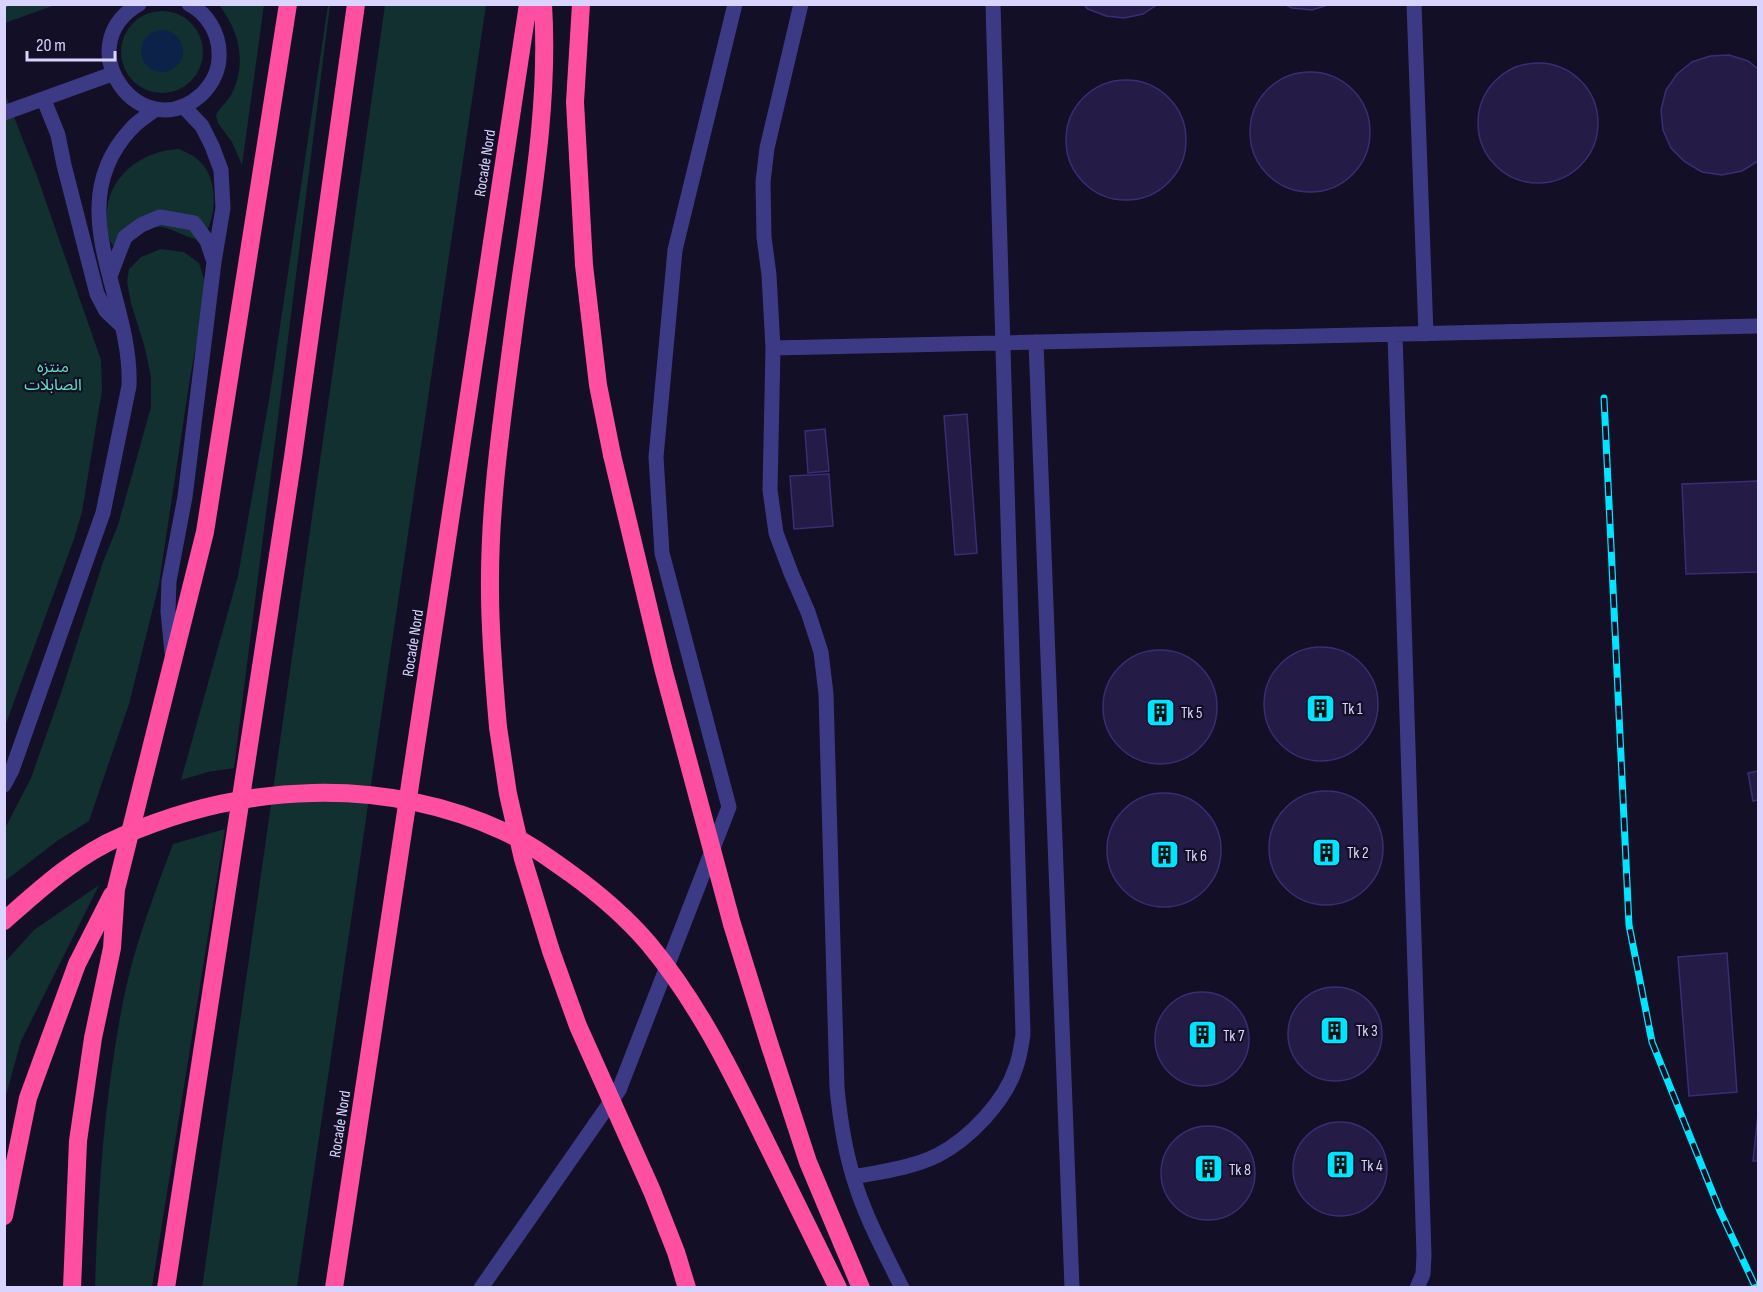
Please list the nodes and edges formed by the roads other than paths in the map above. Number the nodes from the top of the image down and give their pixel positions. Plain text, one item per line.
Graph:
1 (139, 4) edge
2 (189, 4) edge
3 (288, 4) edge
4 (356, 4) edge
5 (528, 4) edge
6 (543, 4) edge
7 (581, 4) edge
8 (735, 4) edge
9 (801, 4) edge
10 (993, 4) edge
11 (1414, 4) edge
12 (112, 74) junction
13 (44, 100) junction
14 (183, 106) junction
15 (156, 109) junction
16 (4, 113) edge
17 (214, 262) junction
18 (110, 276) junction
19 (123, 326) junction
20 (1758, 326) edge
21 (1426, 333) junction
22 (1395, 334) junction
23 (1036, 342) junction
24 (1002, 343) junction
25 (773, 348) junction
26 (173, 659) junction
27 (4, 785) edge
28 (116, 888) junction
29 (4, 921) edge
30 (853, 1177) junction
31 (4, 1216) edge
32 (72, 1287) edge
33 (166, 1287) edge
34 (334, 1287) edge
35 (481, 1287) edge
36 (687, 1287) edge
37 (838, 1287) edge
38 (861, 1287) edge
39 (902, 1287) edge
40 (1072, 1287) edge
41 (1417, 1287) edge

1 - 12 lane
2 - 14 lane
3 - 26 highway
4 - 33 highway
5 - 34 highway, Rocade Nord
6 - 36 highway, bridge
7 - 38 highway, bridge
8 - 35 lane
9 - 25 lane
10 - 24 lane
11 - 21 lane
12 - 13 lane
12 - 15 lane
13 - 16 lane
13 - 19 lane
14 - 15 lane
14 - 17 lane
15 - 18 lane
17 - 18 lane
17 - 26 lane
18 - 19 lane
19 - 27 lane
20 - 21 lane
21 - 22 lane
22 - 23 lane
22 - 41 lane
23 - 24 lane
23 - 40 lane
24 - 25 lane
24 - 30 lane
25 - 30 lane
26 - 28 highway
28 - 31 highway
28 - 32 highway
29 - 37 highway, bridge
30 - 39 lane

